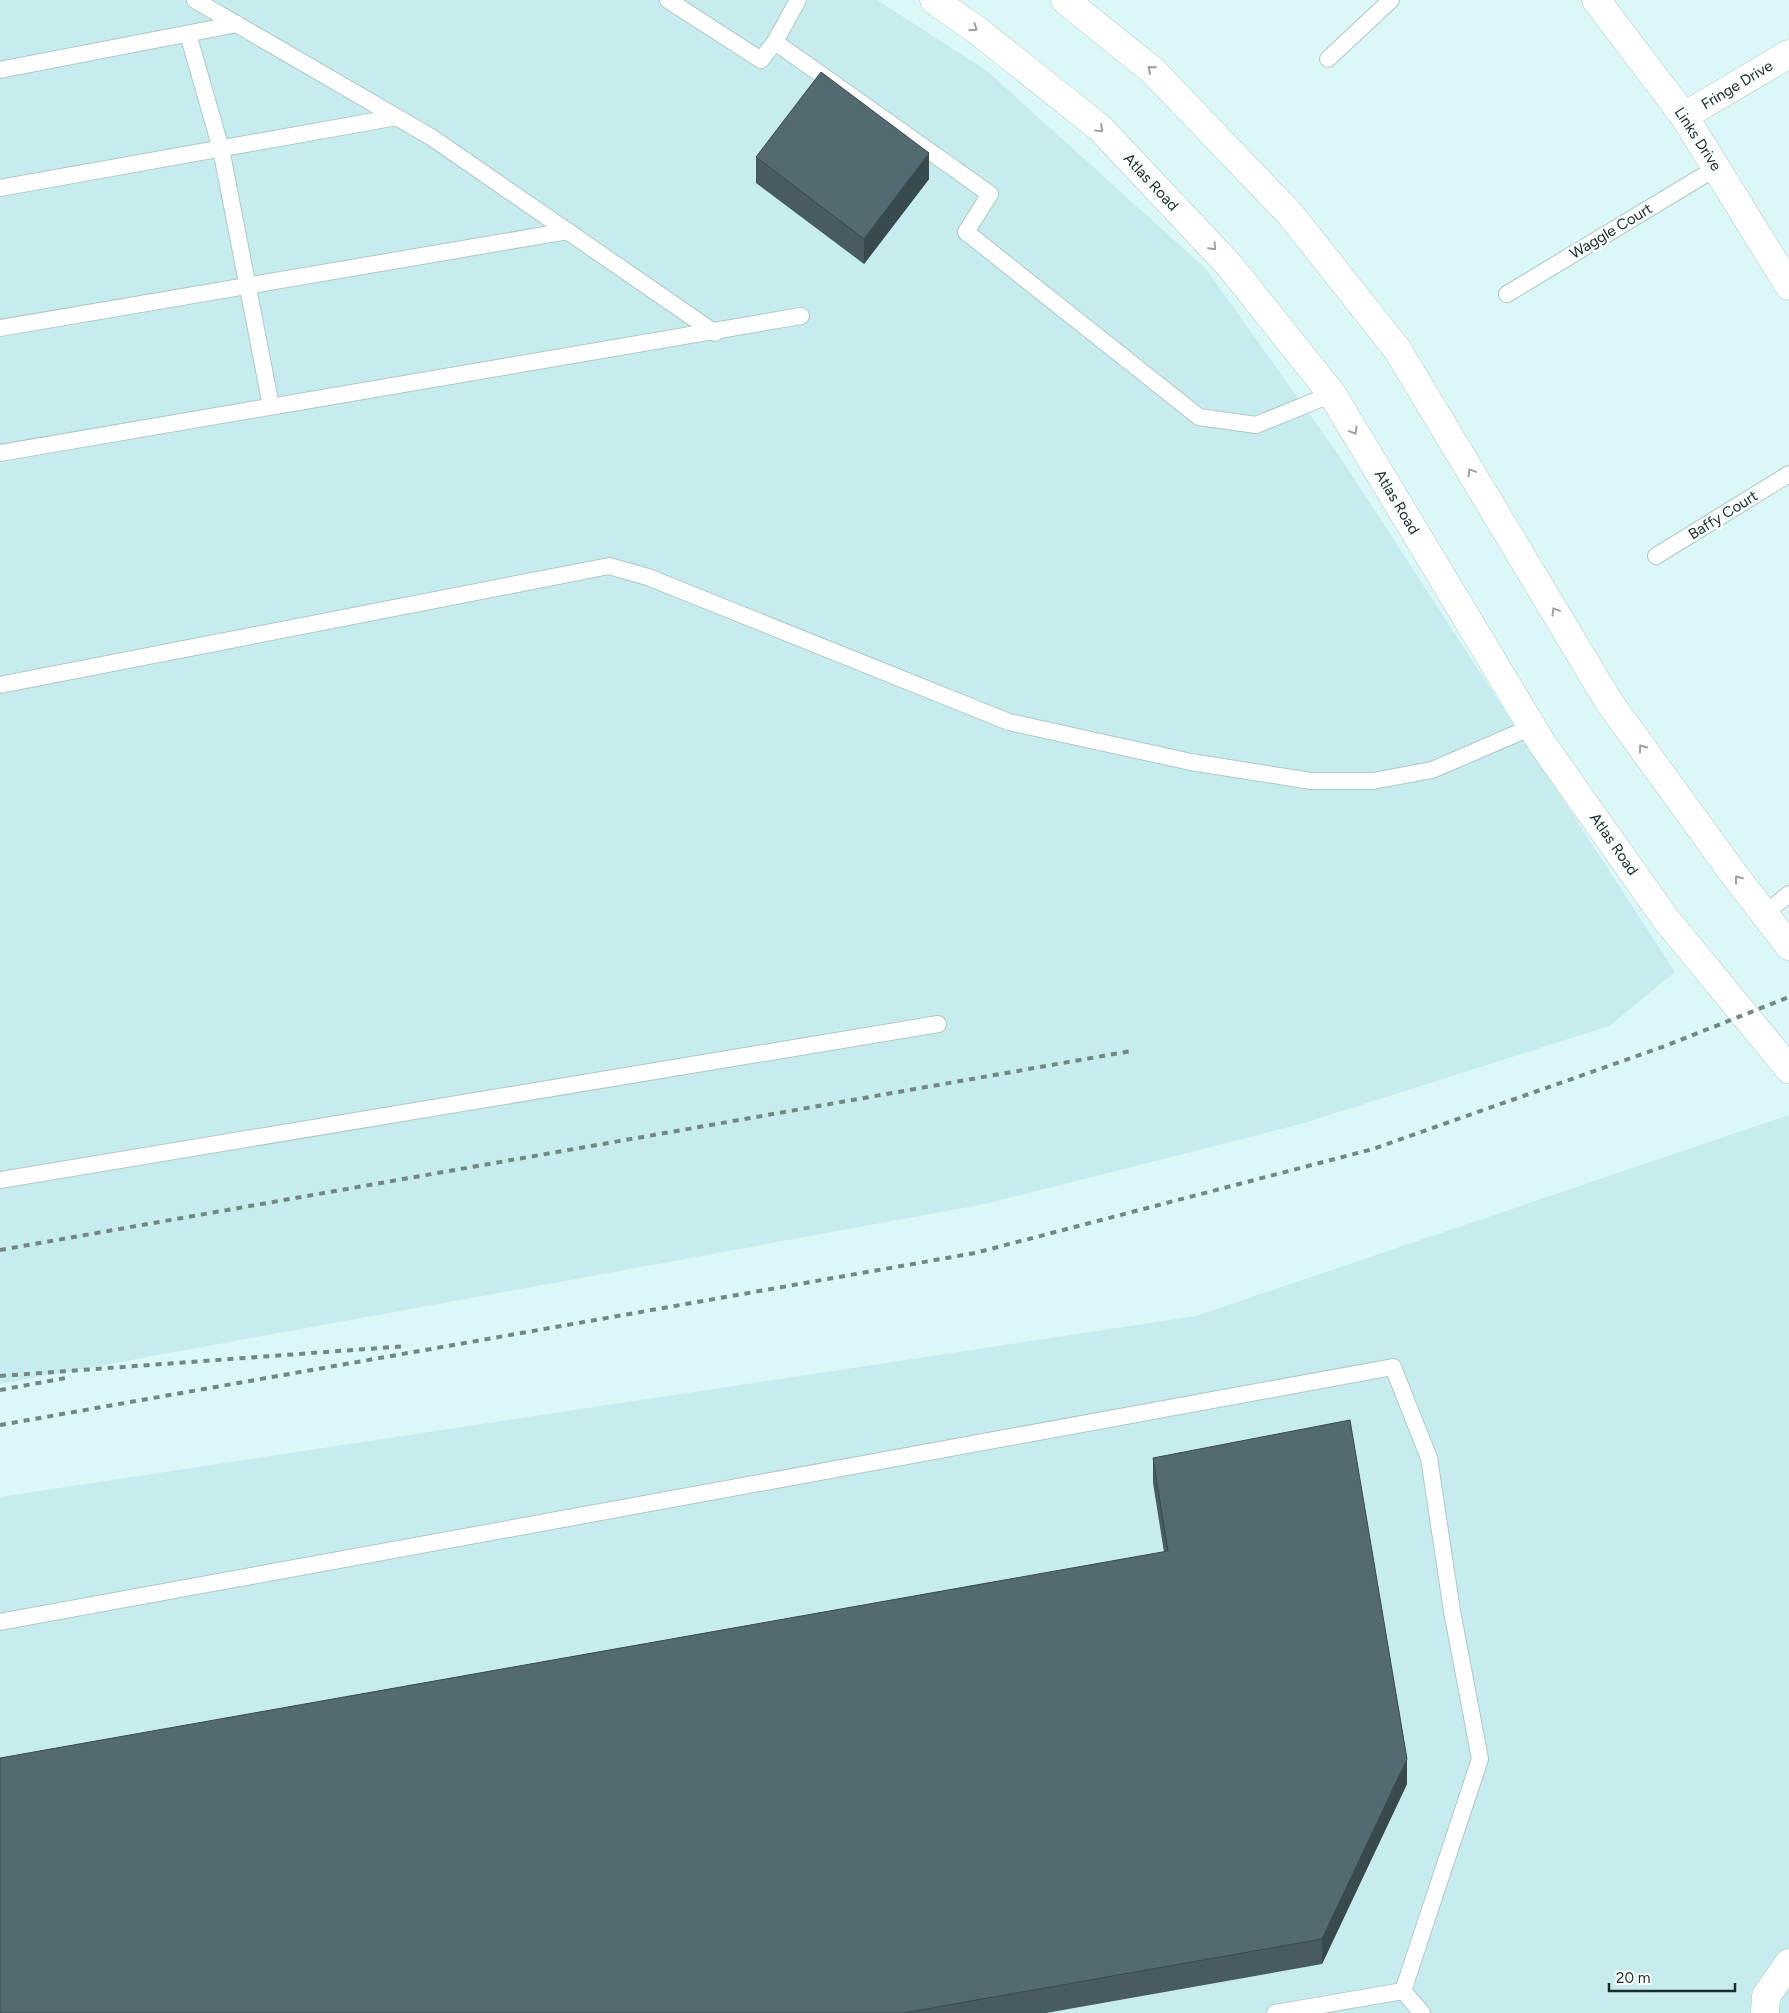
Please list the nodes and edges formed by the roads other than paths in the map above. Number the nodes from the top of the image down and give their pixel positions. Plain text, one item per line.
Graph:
1 (195, 0) edge
2 (668, 0) edge
3 (798, 0) edge
4 (934, 0) edge
5 (1065, 0) edge
6 (1391, 0) edge
7 (1596, 0) edge
8 (237, 24) junction
9 (188, 34) junction
10 (774, 42) junction
11 (1789, 54) edge
12 (1328, 59) dead end
13 (0, 70) edge
14 (1684, 116) junction
15 (397, 117) junction
16 (221, 149) junction
17 (1716, 168) junction
18 (0, 188) edge
19 (568, 231) junction
20 (1788, 282) edge
21 (247, 286) junction
22 (1507, 294) dead end
23 (801, 316) dead end
24 (0, 328) edge
25 (715, 332) junction
26 (1332, 394) junction
27 (270, 406) junction
28 (0, 452) edge
29 (1789, 474) edge
30 (1656, 556) dead end
31 (0, 685) edge
32 (1532, 727) junction
33 (1789, 894) edge
34 (1764, 914) junction
35 (1789, 946) edge
36 (938, 1024) dead end
37 (1789, 1069) edge
38 (0, 1180) edge
39 (0, 1622) edge
40 (1789, 1963) edge
41 (1403, 1991) junction
42 (1275, 2013) edge
43 (1422, 2013) edge
44 (1765, 2013) edge

1 - 8 lane
2 - 10 lane
3 - 10 lane
4 -> 26 street, Atlas Road
34 -> 5 street
6 - 12 lane
7 - 14 street, Links Drive
8 - 9 lane
8 - 15 lane
9 - 13 lane
9 - 16 lane
10 - 26 lane
11 - 14 street, Fringe Drive
14 - 17 street, Links Drive
15 - 16 lane
15 - 19 lane
16 - 18 lane
16 - 21 lane
17 - 20 street, Links Drive
17 - 22 lane, Waggle Court
19 - 21 lane
19 - 25 lane
21 - 24 lane
21 - 27 lane
23 - 25 lane
25 - 27 lane
26 -> 32 street, Atlas Road
27 - 28 lane
29 - 30 lane, Baffy Court
31 - 32 lane
32 - 37 street, Atlas Road
33 - 34 lane
34 - 35 street
36 - 38 lane
39 - 41 lane
40 - 44 street
41 - 42 lane
41 - 43 lane

